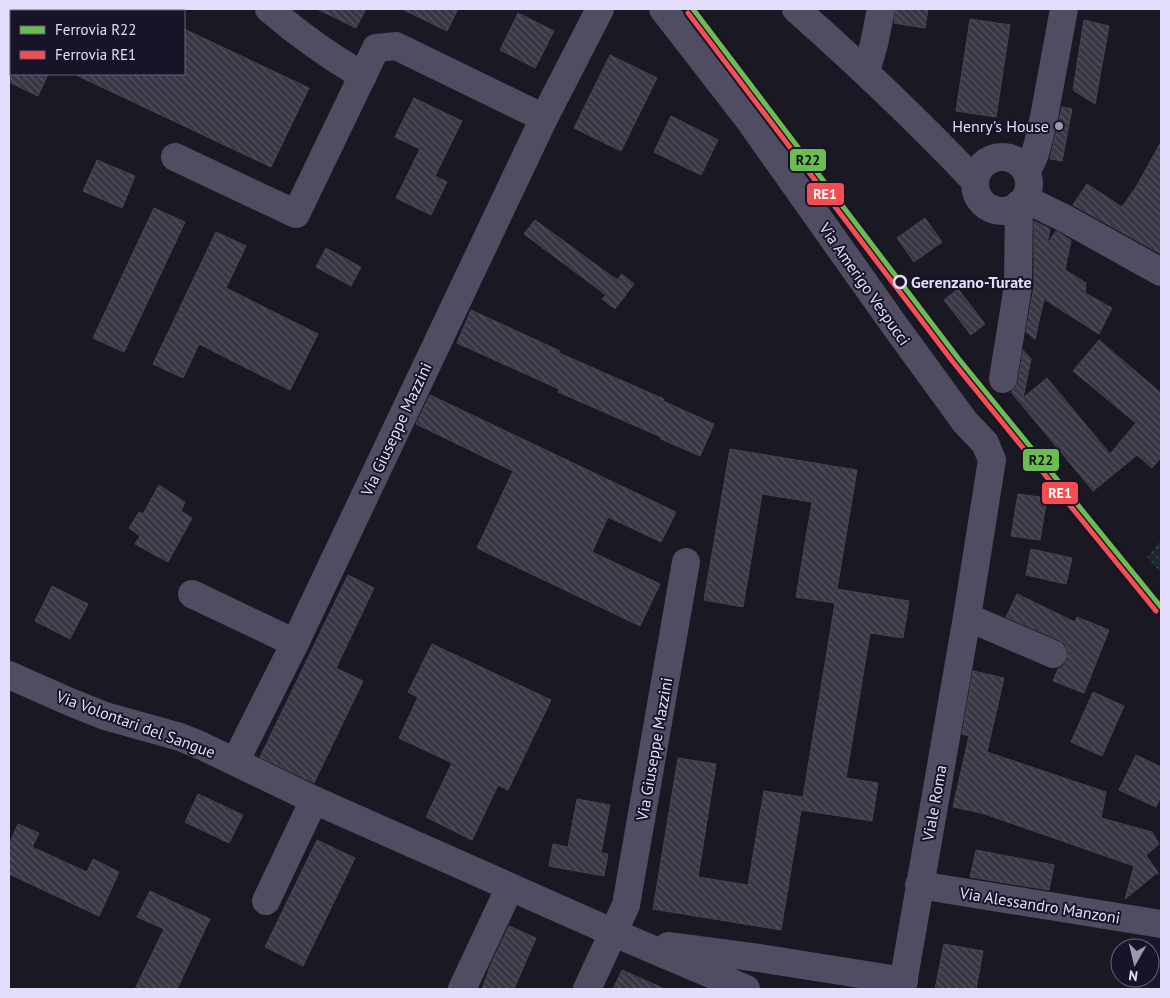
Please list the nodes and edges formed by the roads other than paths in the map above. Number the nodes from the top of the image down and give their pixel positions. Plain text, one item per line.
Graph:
1 (268, 9) edge
2 (600, 9) edge
3 (662, 9) edge
4 (796, 9) edge
5 (881, 9) edge
6 (1064, 9) edge
7 (866, 72) junction
8 (363, 76) junction
9 (544, 118) junction
10 (916, 120) junction
11 (174, 157) dead end
12 (1010, 163) junction
13 (975, 181) junction
14 (1015, 205) junction
15 (1161, 272) edge
16 (1003, 379) dead end
17 (980, 438) joint
18 (686, 562) dead end
19 (192, 594) dead end
20 (967, 618) junction
21 (295, 643) junction
22 (1053, 654) dead end
23 (9, 675) edge
24 (235, 762) junction
25 (314, 800) junction
26 (510, 886) junction
27 (919, 886) junction
28 (266, 901) dead end
29 (1161, 924) edge
30 (624, 937) junction
31 (759, 958) junction
32 (903, 985) edge
33 (462, 989) edge
34 (587, 989) edge
35 (745, 989) edge

1 - 8 street
2 - 9 street, Via Giuseppe Mazzini
3 - 17 street, Via Amerigo Vespucci
4 - 7 street
5 - 7 street
6 - 12 street
7 - 10 street
8 - 9 street
8 - 11 street
9 - 21 street, Via Giuseppe Mazzini
10 - 12 street
10 - 13 street
12 - 13 street
12 - 14 street
13 - 14 street
14 - 15 street
14 - 16 street
17 - 20 street, Viale Roma
18 - 30 street, Via Giuseppe Mazzini
19 - 21 street
20 - 22 street
20 - 27 street, Viale Roma
21 - 24 street, Via Giuseppe Mazzini
23 - 24 street, Via Volontari del Sangue
24 - 25 street
25 - 26 street
25 - 28 street
26 - 30 street
26 - 33 street
27 - 29 street, Via Alessandro Manzoni
27 - 32 street, Viale Roma
30 - 31 street
30 - 34 street, Via Giuseppe Mazzini
30 - 35 street
31 - 32 street
31 - 35 street

